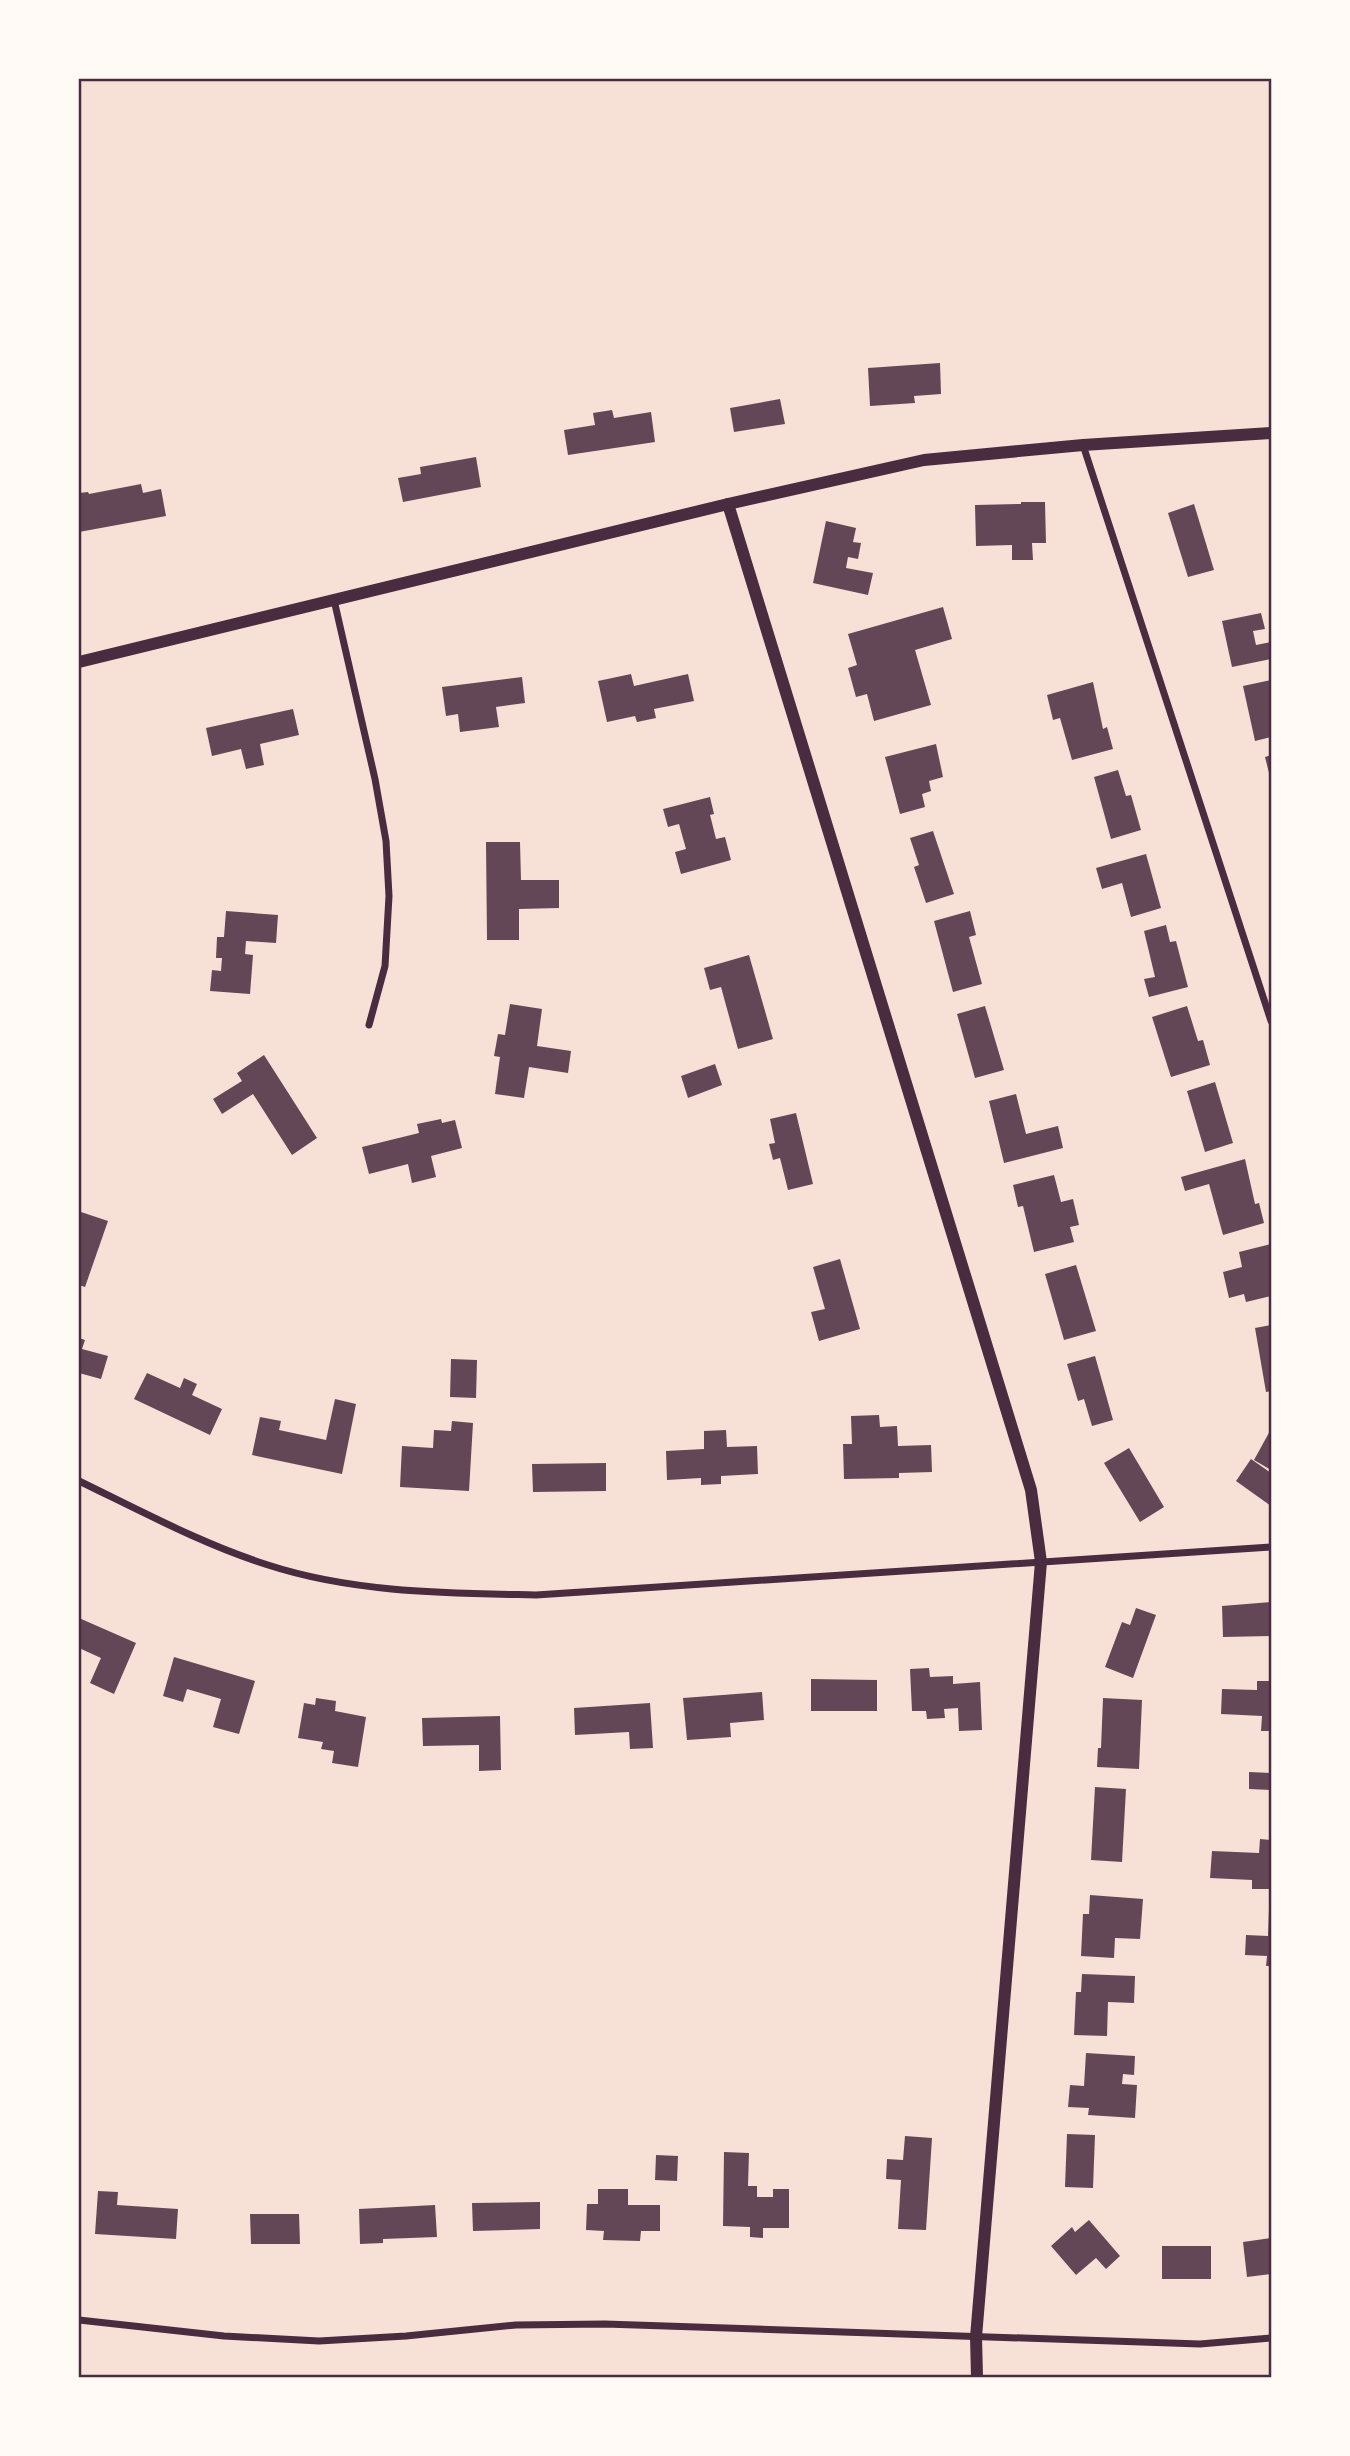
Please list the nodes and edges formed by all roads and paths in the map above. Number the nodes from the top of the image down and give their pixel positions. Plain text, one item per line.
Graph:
1 (1271, 433) edge
2 (1083, 445) junction
3 (728, 504) junction
4 (334, 600) junction
5 (79, 662) edge
6 (1271, 1021) edge
7 (369, 1025) dead end
8 (79, 1482) edge
9 (1271, 1547) edge
10 (1041, 1562) junction
11 (79, 2320) edge
12 (976, 2337) junction
13 (1271, 2338) edge
14 (977, 2377) edge

1 - 2 street
2 - 3 street
2 - 6 street
3 - 4 street
3 - 10 street
4 - 5 street
4 - 7 street
8 - 10 street
9 - 10 street
10 - 12 street
11 - 12 street
12 - 13 street
12 - 14 street

